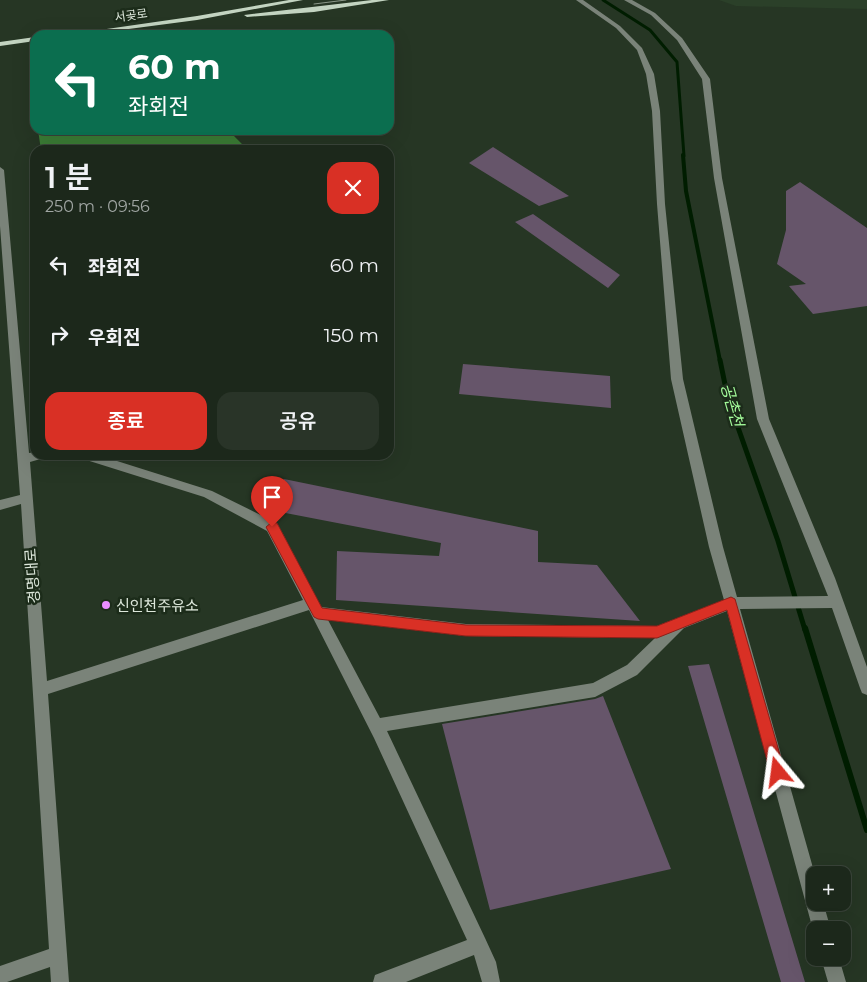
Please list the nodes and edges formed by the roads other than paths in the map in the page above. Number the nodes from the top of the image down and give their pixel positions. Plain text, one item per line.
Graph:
1 (300, 0) edge
2 (361, 0) edge
3 (386, 0) edge
4 (579, 0) edge
5 (627, 0) edge
6 (209, 16) junction
7 (197, 18) junction
8 (106, 30) edge
9 (30, 40) edge
10 (0, 44) edge
11 (0, 170) edge
12 (30, 457) edge
13 (23, 459) junction
14 (100, 460) edge
15 (27, 498) junction
16 (0, 505) edge
17 (736, 602) junction
18 (829, 602) junction
19 (316, 608) junction
20 (684, 621) junction
21 (867, 688) edge
22 (40, 690) junction
23 (376, 726) junction
24 (820, 921) edge
25 (479, 944) junction
26 (58, 956) junction
27 (832, 966) edge
28 (0, 975) edge
29 (60, 982) edge
30 (382, 982) edge
31 (491, 982) edge
32 (837, 982) edge

1 - 6 main road, 서곶로
2 - 6 main road, 서곶로
3 - 7 main road, 서곶로
4 - 17 street
5 - 18 street
6 - 7 main road, 서곶로
7 - 8 main road, 서곶로
9 - 10 main road
11 - 13 street, 경명대로
12 - 13 street
13 - 15 street, 경명대로
14 - 19 street
15 - 16 street
15 - 22 street, 경명대로
17 - 18 street
17 - 20 street
17 - 24 street
18 - 21 street
19 - 20 street
19 - 22 street
19 - 23 street
20 - 23 street
22 - 26 street, 경명대로
23 - 25 street
25 - 30 street
25 - 31 street
26 - 28 street
26 - 29 street, 경명대로
27 - 32 street

